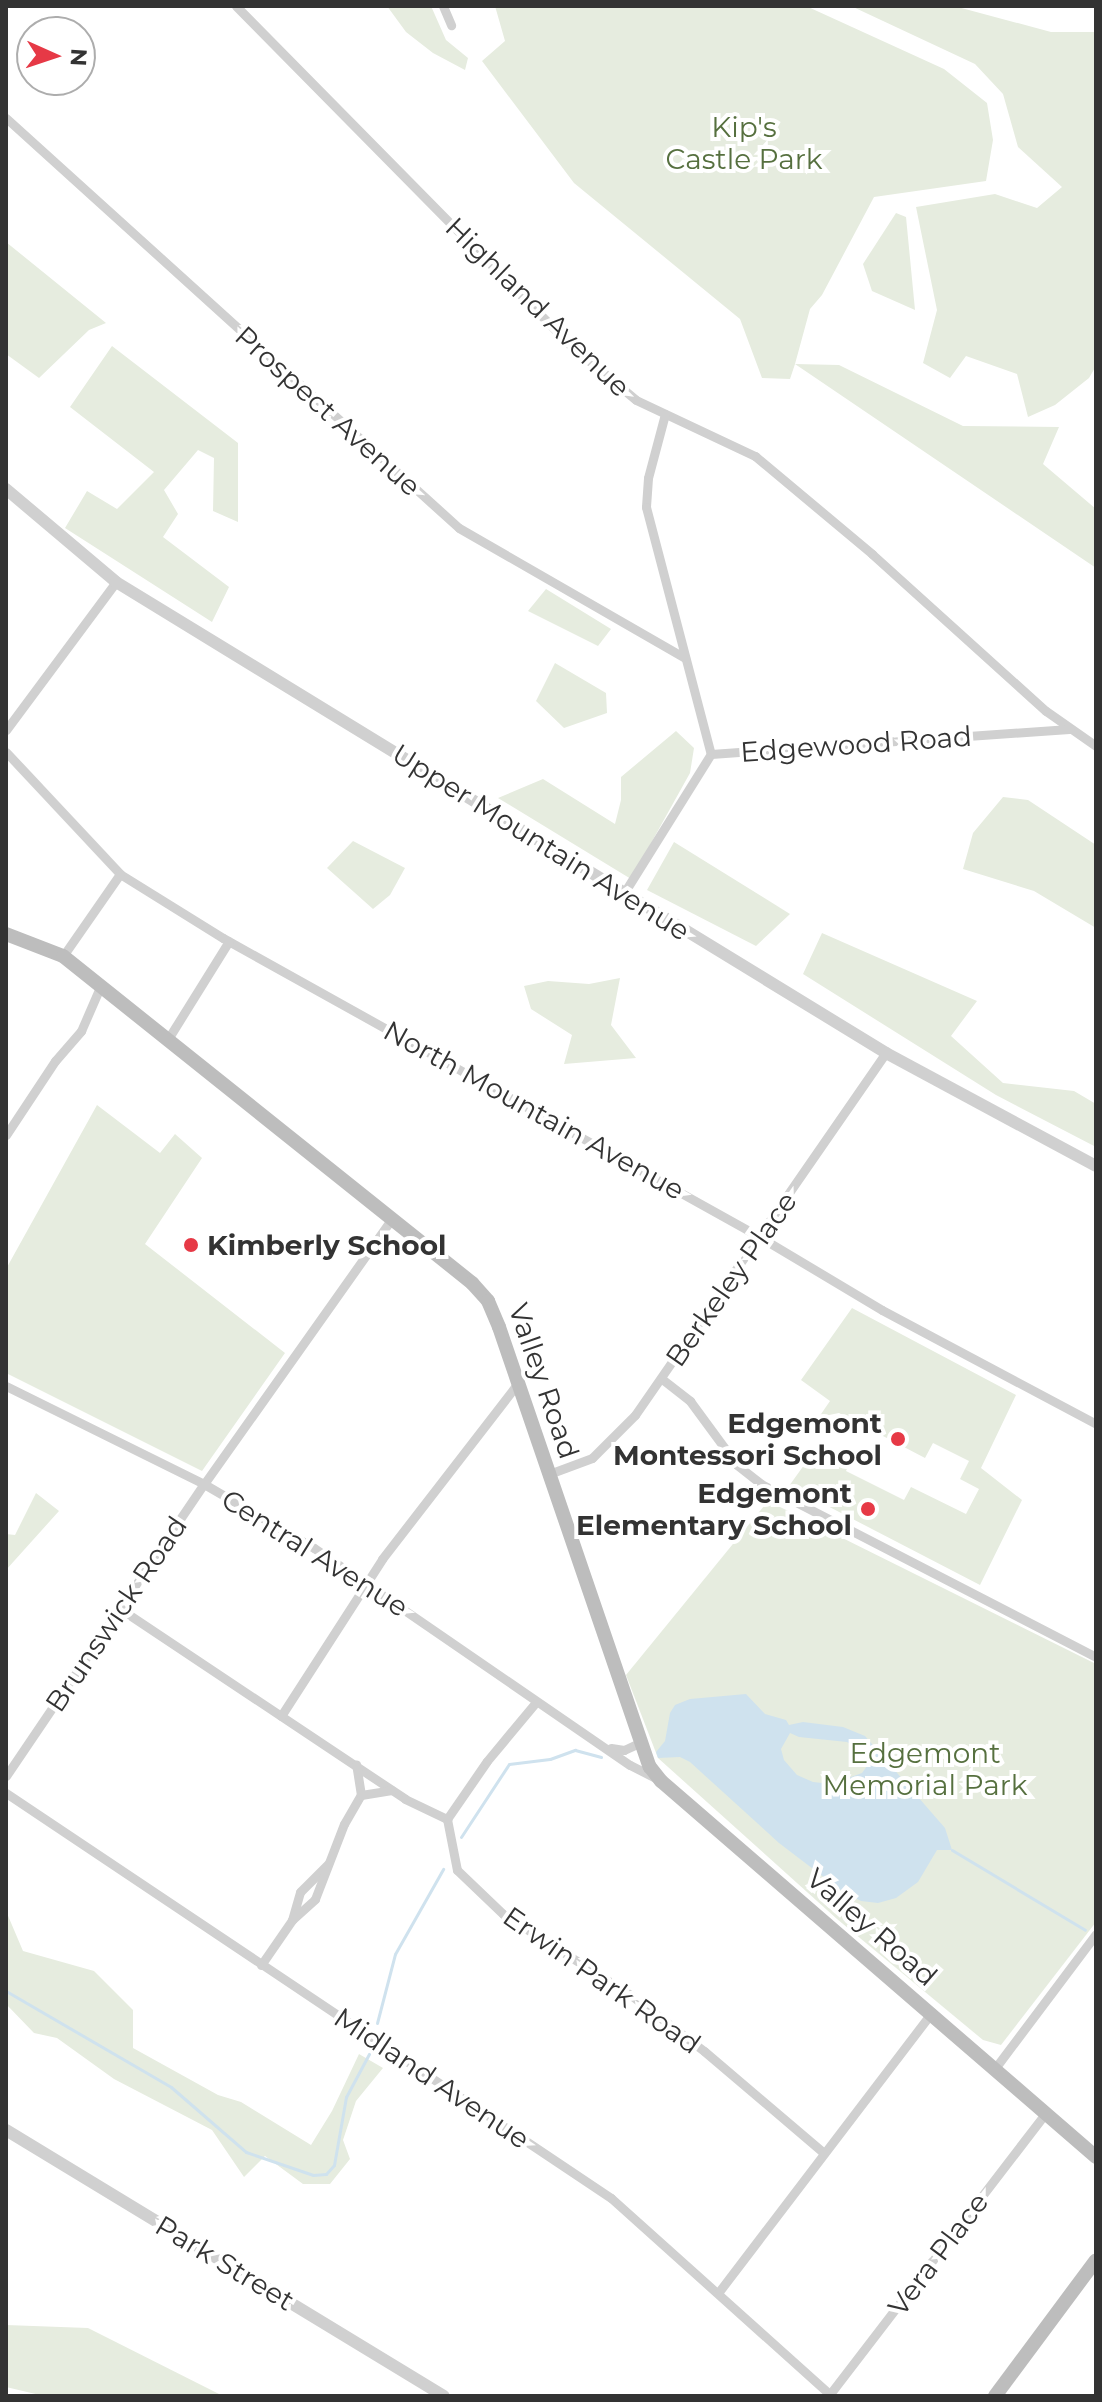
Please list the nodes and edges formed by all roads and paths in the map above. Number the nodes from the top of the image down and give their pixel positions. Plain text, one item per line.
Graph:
1 (236, 6) edge
2 (443, 6) edge
3 (451, 25) dead end
4 (6, 118) edge
5 (665, 414) junction
6 (6, 489) edge
7 (116, 582) junction
8 (685, 658) junction
9 (1069, 729) junction
10 (6, 730) edge
11 (1096, 746) edge
12 (6, 752) edge
13 (711, 754) junction
14 (120, 874) junction
15 (624, 893) junction
16 (6, 934) edge
17 (229, 941) junction
18 (63, 956) junction
19 (101, 985) junction
20 (168, 1039) junction
21 (886, 1053) junction
22 (6, 1135) edge
23 (1096, 1166) edge
24 (392, 1218) junction
25 (760, 1237) junction
26 (662, 1379) junction
27 (518, 1383) junction
28 (6, 1386) edge
29 (1096, 1424) edge
30 (549, 1474) junction
31 (204, 1484) junction
32 (367, 1582) junction
33 (119, 1608) junction
34 (1096, 1657) edge
35 (536, 1702) junction
36 (281, 1716) junction
37 (639, 1743) junction
38 (608, 1747) junction
39 (356, 1764) junction
40 (6, 1776) edge
41 (661, 1781) junction
42 (392, 1790) junction
43 (6, 1793) edge
44 (361, 1795) junction
45 (447, 1819) junction
46 (328, 1864) junction
47 (292, 1920) junction
48 (1096, 1934) edge
49 (261, 1965) junction
50 (932, 2012) junction
51 (996, 2067) junction
52 (1046, 2113) junction
53 (6, 2130) edge
54 (824, 2153) junction
55 (1096, 2157) edge
56 (1096, 2260) edge
57 (718, 2293) junction
58 (831, 2395) edge
59 (444, 2396) edge
60 (995, 2396) edge

1 - 5 street, Highland Avenue
2 - 3 street
4 - 8 street, Prospect Avenue
5 - 8 street
5 - 9 street, Highland Avenue
6 - 7 street, Upper Mountain Avenue
7 - 10 street
7 - 15 street, Upper Mountain Avenue
8 - 13 street
9 - 11 street, Highland Avenue
9 - 13 street, Edgewood Road
12 - 14 street, North Mountain Avenue
13 - 15 street, Edgewood Road
14 - 17 street, North Mountain Avenue
14 - 18 street
15 - 21 street, Upper Mountain Avenue
16 - 18 main road, Valley Road
17 - 20 street
17 - 25 street, North Mountain Avenue
18 - 19 main road, Valley Road
19 - 20 main road, Valley Road
19 - 22 street
20 - 24 main road, Valley Road
21 - 23 street, Upper Mountain Avenue
21 - 25 street, Berkeley Place
24 - 27 main road, Valley Road
24 - 31 street, Brunswick Road
25 - 26 street, Berkeley Place
25 - 29 street, North Mountain Avenue
26 - 30 street, Berkeley Place
26 - 34 street
27 - 30 main road, Valley Road
27 - 32 street
28 - 31 street, Central Avenue
30 - 37 main road, Valley Road
31 - 32 street, Central Avenue
31 - 33 street, Brunswick Road
32 - 35 street, Central Avenue
32 - 36 street
33 - 36 street
33 - 40 street, Brunswick Road
35 - 38 street, Central Avenue
35 - 45 street
36 - 39 street
37 - 38 street
37 - 41 main road, Valley Road
38 - 41 street, Central Avenue
39 - 42 street
39 - 44 street
41 - 50 main road, Valley Road
42 - 44 street
42 - 45 street
43 - 49 street, Midland Avenue
44 - 46 street
45 - 54 street, Erwin Park Road
46 - 47 street
46 - 47 street
47 - 49 street
48 - 51 street
49 - 57 street, Midland Avenue
50 - 51 main road, Valley Road
50 - 54 street
51 - 52 main road, Valley Road
52 - 55 main road, Valley Road
52 - 58 street, Vera Place
53 - 59 street, Park Street
54 - 57 street
56 - 60 main road
57 - 58 street, Midland Avenue

